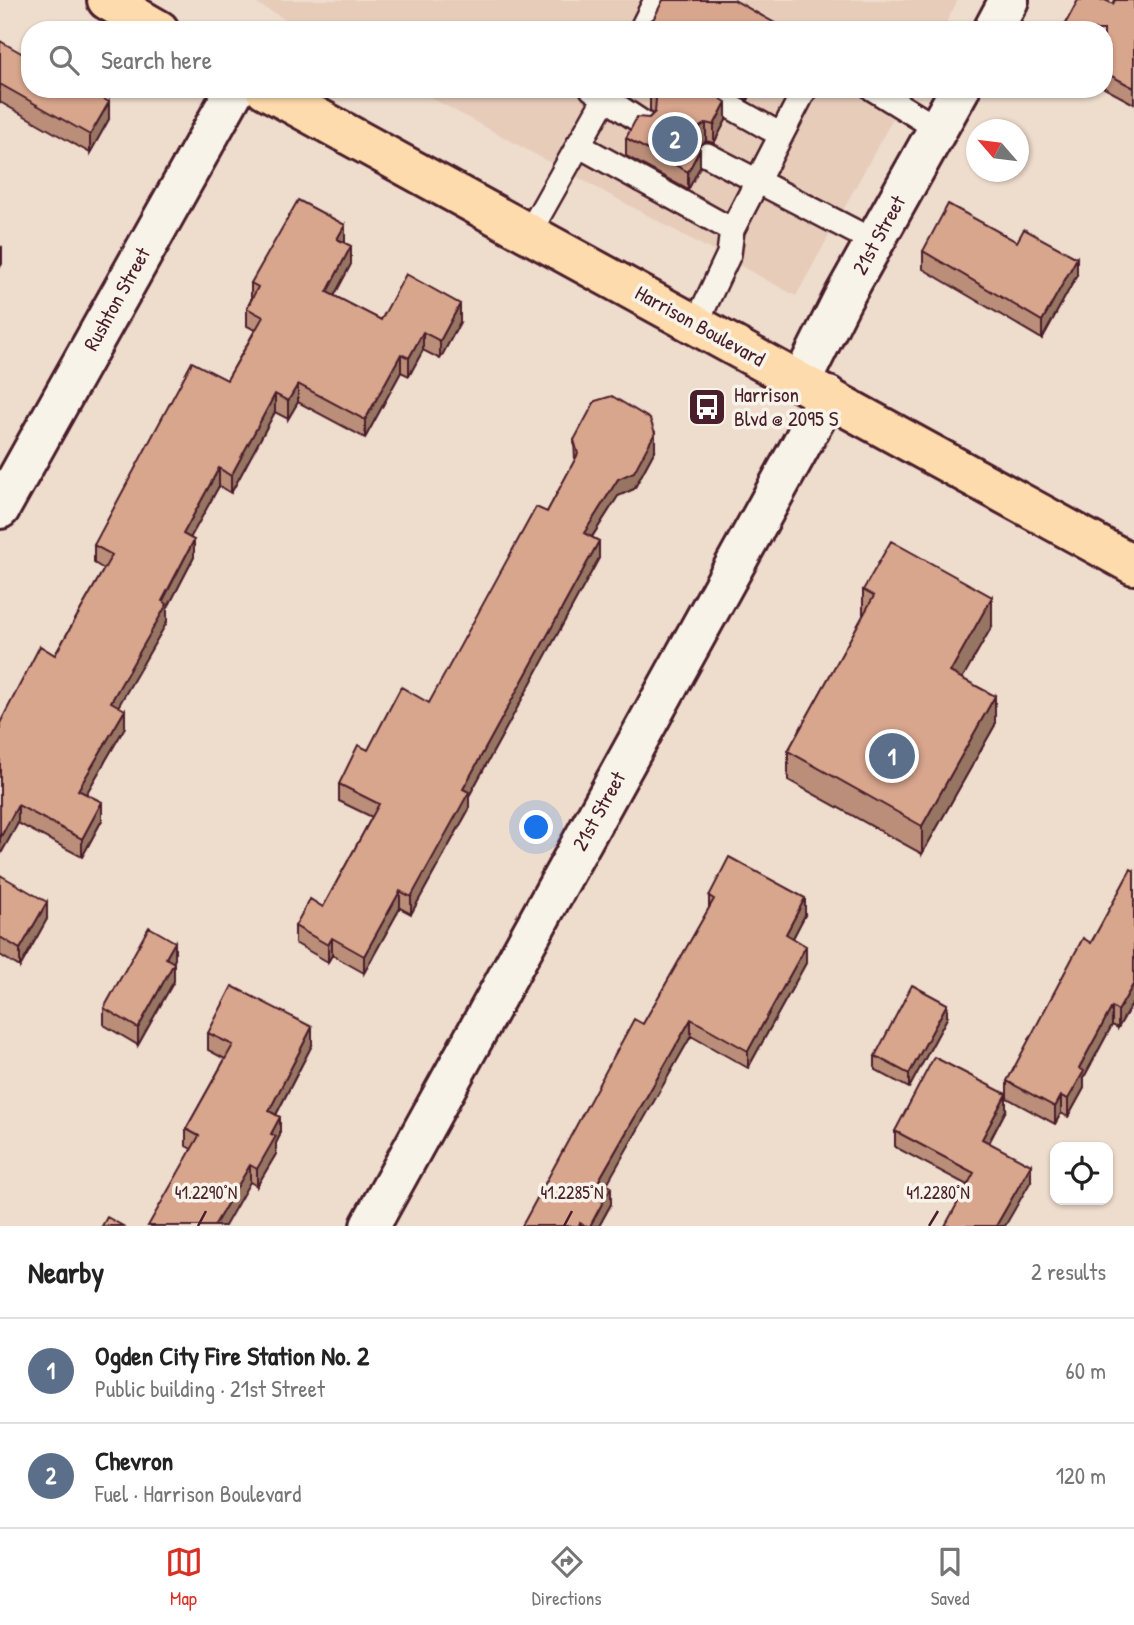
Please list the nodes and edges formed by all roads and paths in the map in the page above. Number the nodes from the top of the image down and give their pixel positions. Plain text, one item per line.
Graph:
1 (107, 0) edge
2 (656, 0) edge
3 (1009, 0) edge
4 (143, 21) edge
5 (646, 21) edge
6 (998, 21) edge
7 (230, 98) edge
8 (282, 98) edge
9 (599, 98) edge
10 (610, 98) edge
11 (715, 98) edge
12 (800, 98) edge
13 (888, 98) edge
14 (955, 98) edge
15 (643, 123) edge
16 (938, 129) junction
17 (781, 135) junction
18 (578, 145) junction
19 (707, 155) dead end
20 (756, 183) junction
21 (732, 230) junction
22 (529, 233) junction
23 (875, 242) junction
24 (696, 324) junction
25 (815, 389) junction
26 (0, 509) edge
27 (1134, 565) edge
28 (370, 1226) edge

1 - 4 main road
2 - 5 lane
3 - 6 street
7 - 26 street, Rushton Street
8 - 22 main road, Harrison Boulevard
9 - 18 lane
10 - 15 lane
11 - 17 lane
12 - 17 lane
13 - 16 lane
14 - 16 street, 21st Street
16 - 23 street, 21st Street
17 - 20 lane
18 - 21 lane
18 - 22 lane
19 - 20 lane
20 - 21 lane
20 - 23 lane
21 - 24 lane
22 - 24 main road, Harrison Boulevard
23 - 25 street, 21st Street
24 - 25 main road, Harrison Boulevard
25 - 27 main road, Harrison Boulevard
25 - 28 street, 21st Street

